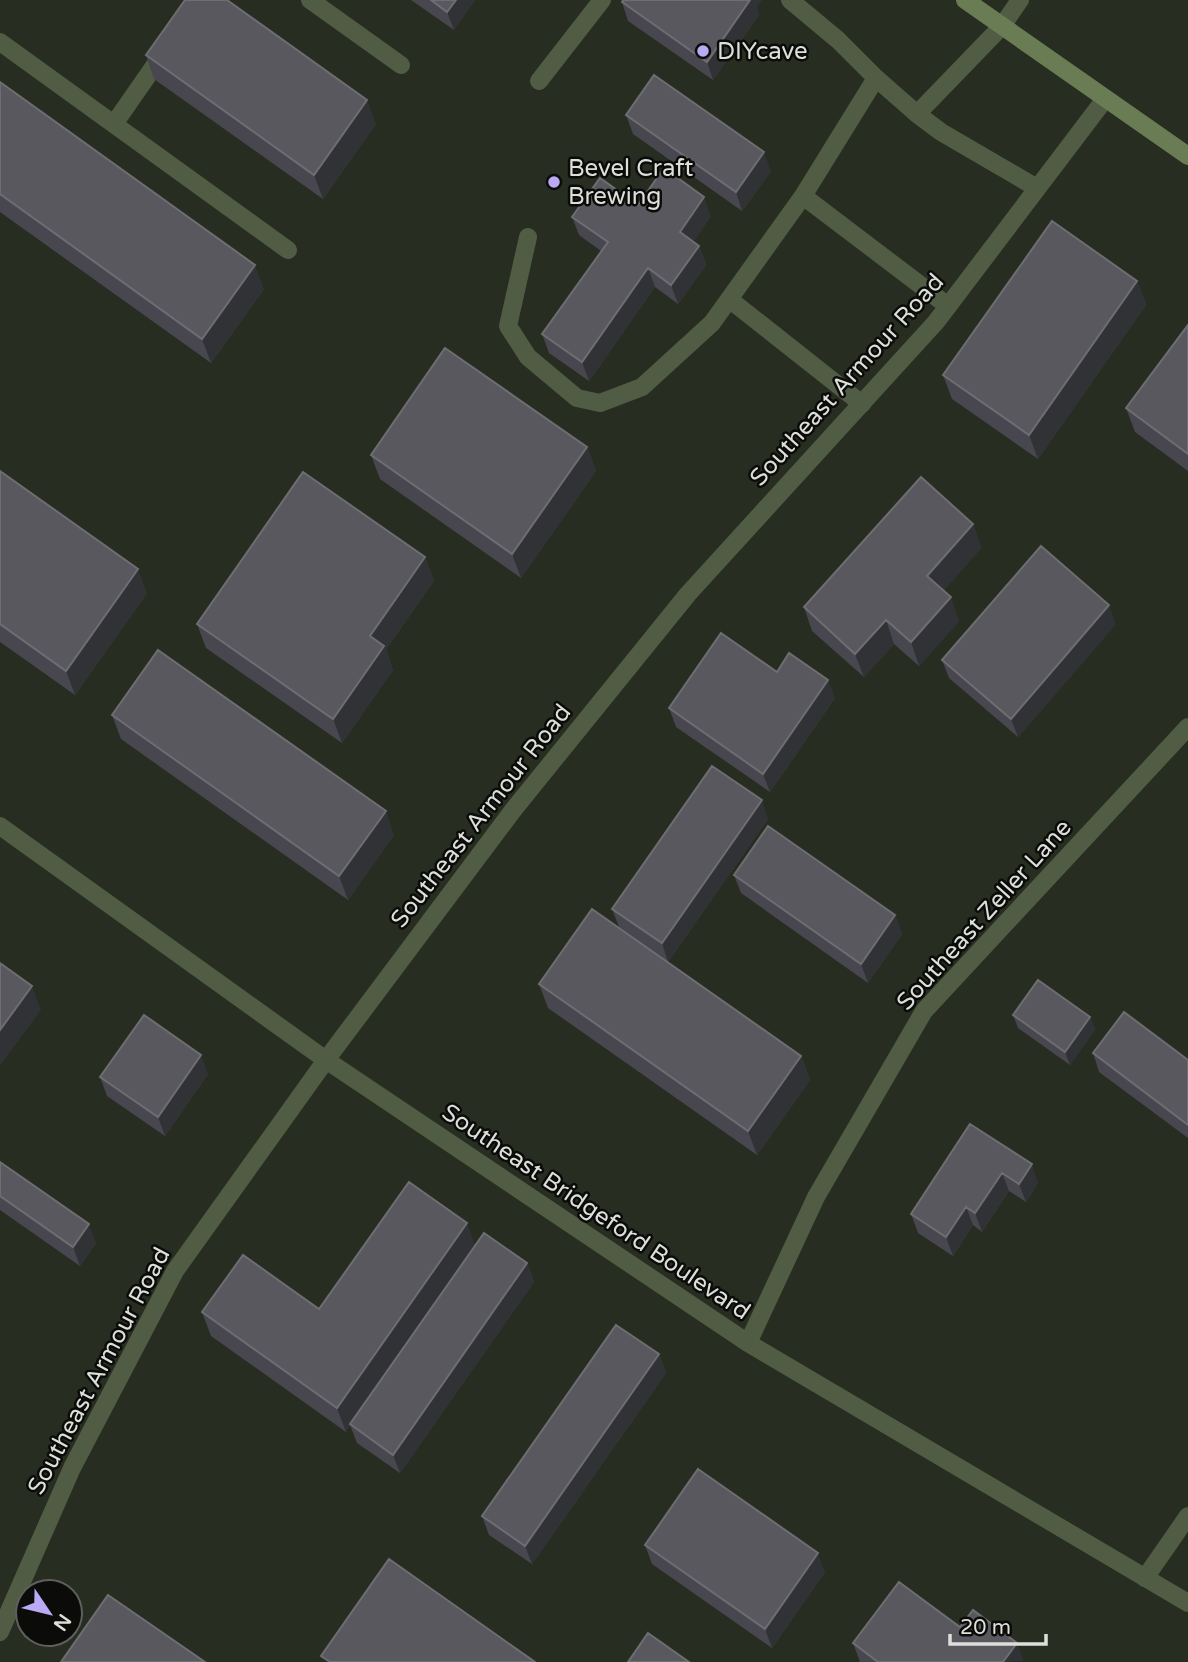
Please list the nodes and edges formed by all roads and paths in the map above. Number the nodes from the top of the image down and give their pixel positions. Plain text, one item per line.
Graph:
1 (310, 0) edge
2 (602, 0) edge
3 (790, 0) edge
4 (965, 0) edge
5 (1020, 0) edge
6 (1002, 26) junction
7 (177, 34) edge
8 (0, 42) edge
9 (401, 65) dead end
10 (876, 78) junction
11 (539, 81) dead end
12 (1105, 99) junction
13 (916, 114) junction
14 (114, 124) junction
15 (1188, 156) edge
16 (1037, 188) junction
17 (803, 196) junction
18 (528, 237) dead end
19 (288, 250) dead end
20 (729, 299) junction
21 (948, 306) junction
22 (862, 404) junction
23 (1188, 727) edge
24 (0, 826) edge
25 (326, 1060) junction
26 (748, 1343) junction
27 (1188, 1517) edge
28 (1145, 1578) junction
29 (1188, 1603) edge
30 (0, 1632) edge

1 - 9 street
2 - 11 street
3 - 10 street
4 - 6 street
5 - 6 street
6 - 12 street
6 - 13 street
7 - 14 street
8 - 14 street
10 - 13 street
10 - 17 street
12 - 15 street
12 - 16 street, Southeast Armour Road
13 - 16 street
14 - 19 street
16 - 21 street, Southeast Armour Road
17 - 20 street
17 - 21 street
18 - 20 street
20 - 22 street
21 - 22 street, Southeast Armour Road
22 - 25 street, Southeast Armour Road
23 - 26 street, Southeast Zeller Lane
24 - 25 street, Southeast Bridgeford Boulevard
25 - 26 street, Southeast Bridgeford Boulevard
25 - 30 street, Southeast Armour Road
26 - 28 street, Southeast Bridgeford Boulevard
27 - 28 street
28 - 29 street, Southeast Bridgeford Boulevard

